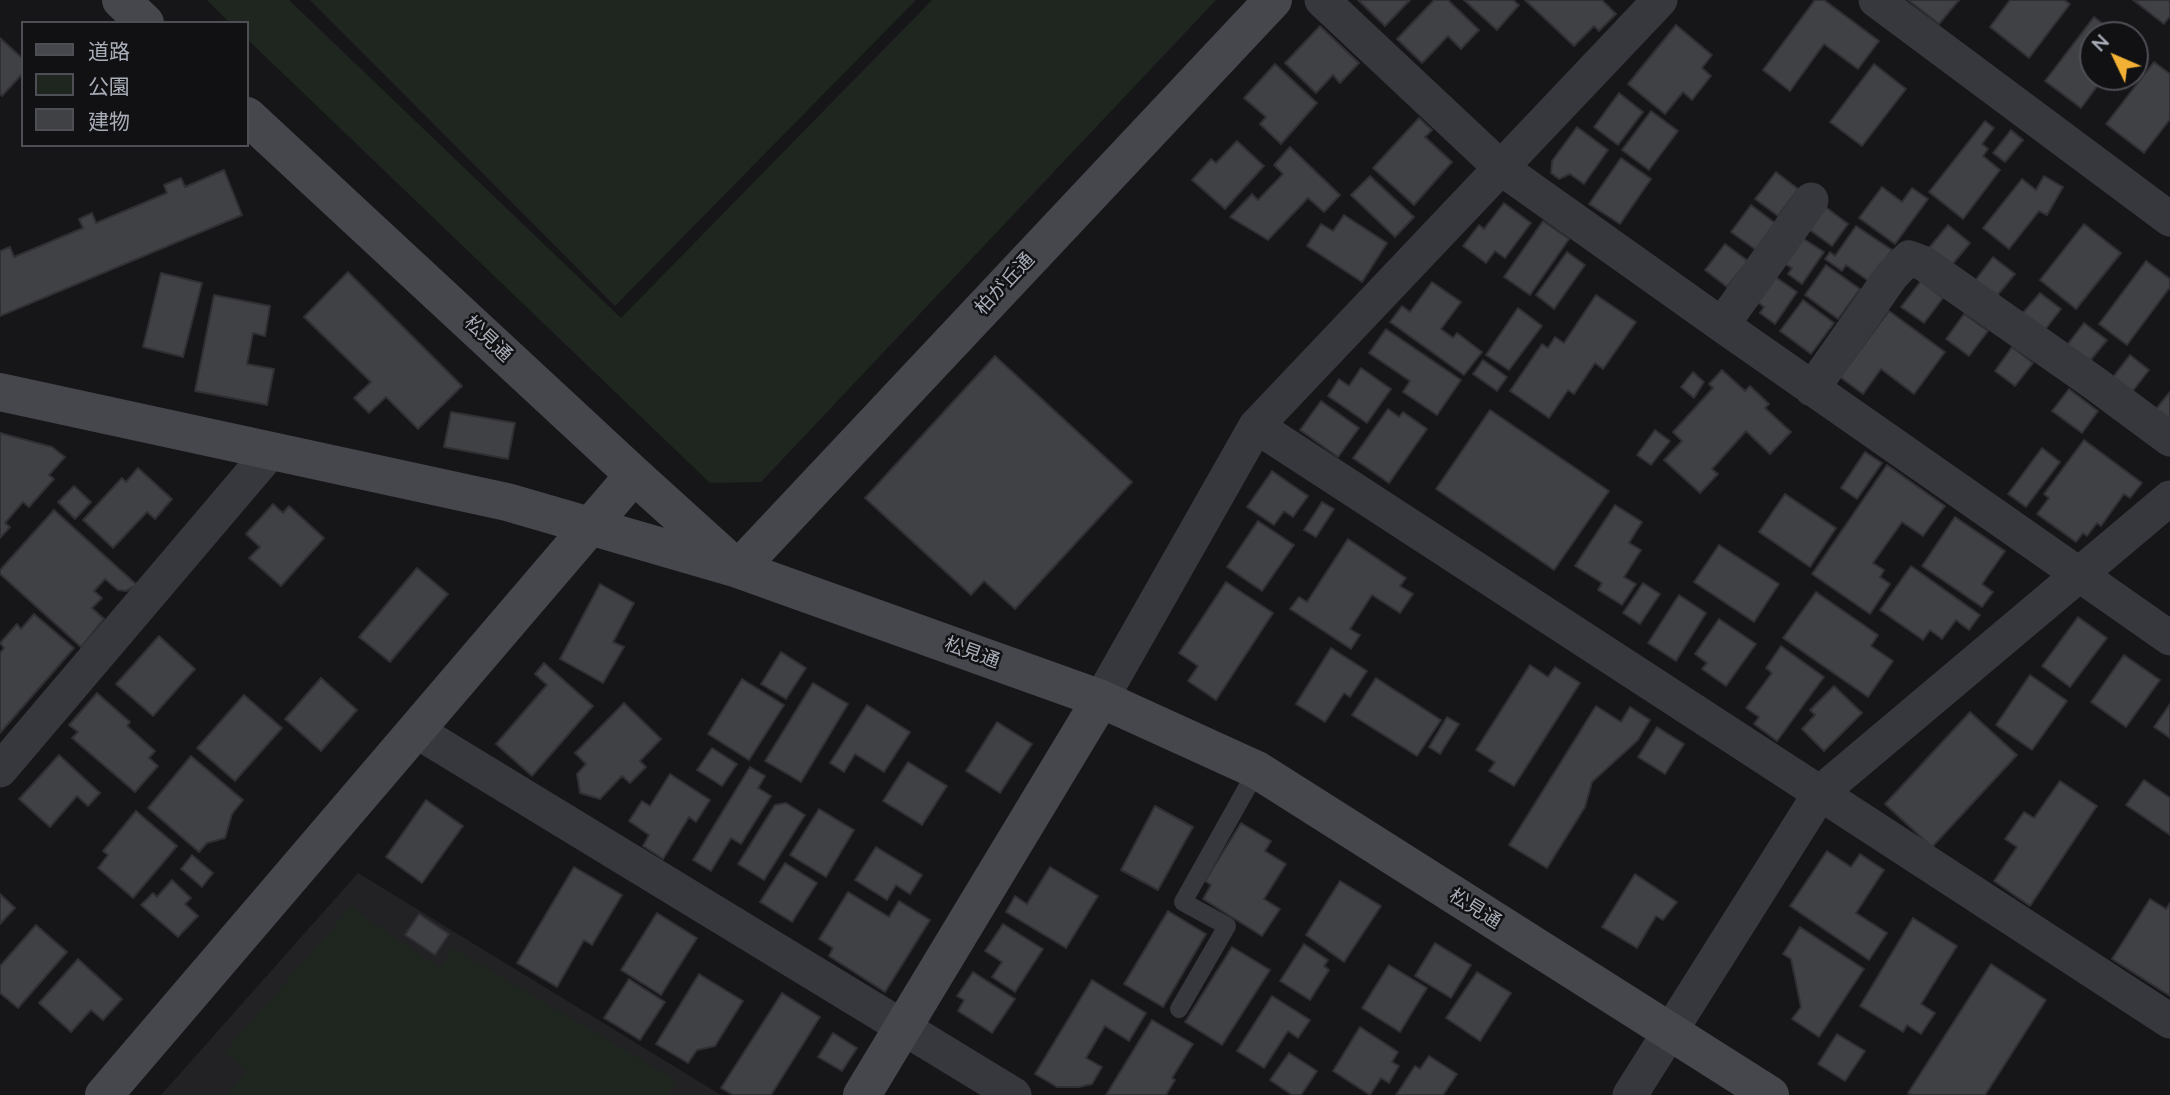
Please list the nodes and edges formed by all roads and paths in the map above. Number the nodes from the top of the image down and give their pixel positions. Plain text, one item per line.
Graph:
1 (121, 0) edge
2 (1273, 0) edge
3 (1322, 0) edge
4 (1660, 0) edge
5 (1876, 0) edge
6 (143, 21) edge
7 (248, 117) edge
8 (1502, 168) junction
9 (1811, 200) dead end
10 (2170, 219) edge
11 (1722, 325) junction
12 (1812, 389) junction
13 (0, 392) edge
14 (1256, 426) junction
15 (2170, 439) edge
16 (271, 451) junction
17 (634, 475) junction
18 (2170, 498) edge
19 (590, 526) junction
20 (738, 569) junction
21 (2078, 574) junction
22 (2170, 638) edge
23 (1101, 699) junction
24 (415, 730) junction
25 (0, 770) edge
26 (1257, 770) junction
27 (1821, 792) junction
28 (1179, 1009) dead end
29 (2170, 1021) edge
30 (904, 1026) junction
31 (1668, 1032) junction
32 (104, 1095) edge
33 (862, 1095) edge
34 (1014, 1095) edge
35 (1630, 1095) edge
36 (1770, 1095) edge

1 - 6 street
2 - 20 street, 柏が丘通
3 - 8 street
4 - 8 street
5 - 10 street
7 - 17 street, 松見通
8 - 11 street
8 - 14 street
9 - 11 street
11 - 12 street
12 - 15 street
12 - 21 street
13 - 16 street
14 - 23 street
14 - 27 street
16 - 19 street
16 - 25 street
17 - 19 street
17 - 20 street, 松見通
18 - 21 street
19 - 20 street
19 - 24 street
20 - 23 street, 松見通
21 - 22 street
21 - 27 street
23 - 26 street, 松見通
23 - 30 street
24 - 30 street
24 - 32 street
26 - 28 lane
26 - 31 street, 松見通
27 - 29 street
27 - 31 street
30 - 33 street
30 - 34 street
31 - 35 street
31 - 36 street, 松見通

